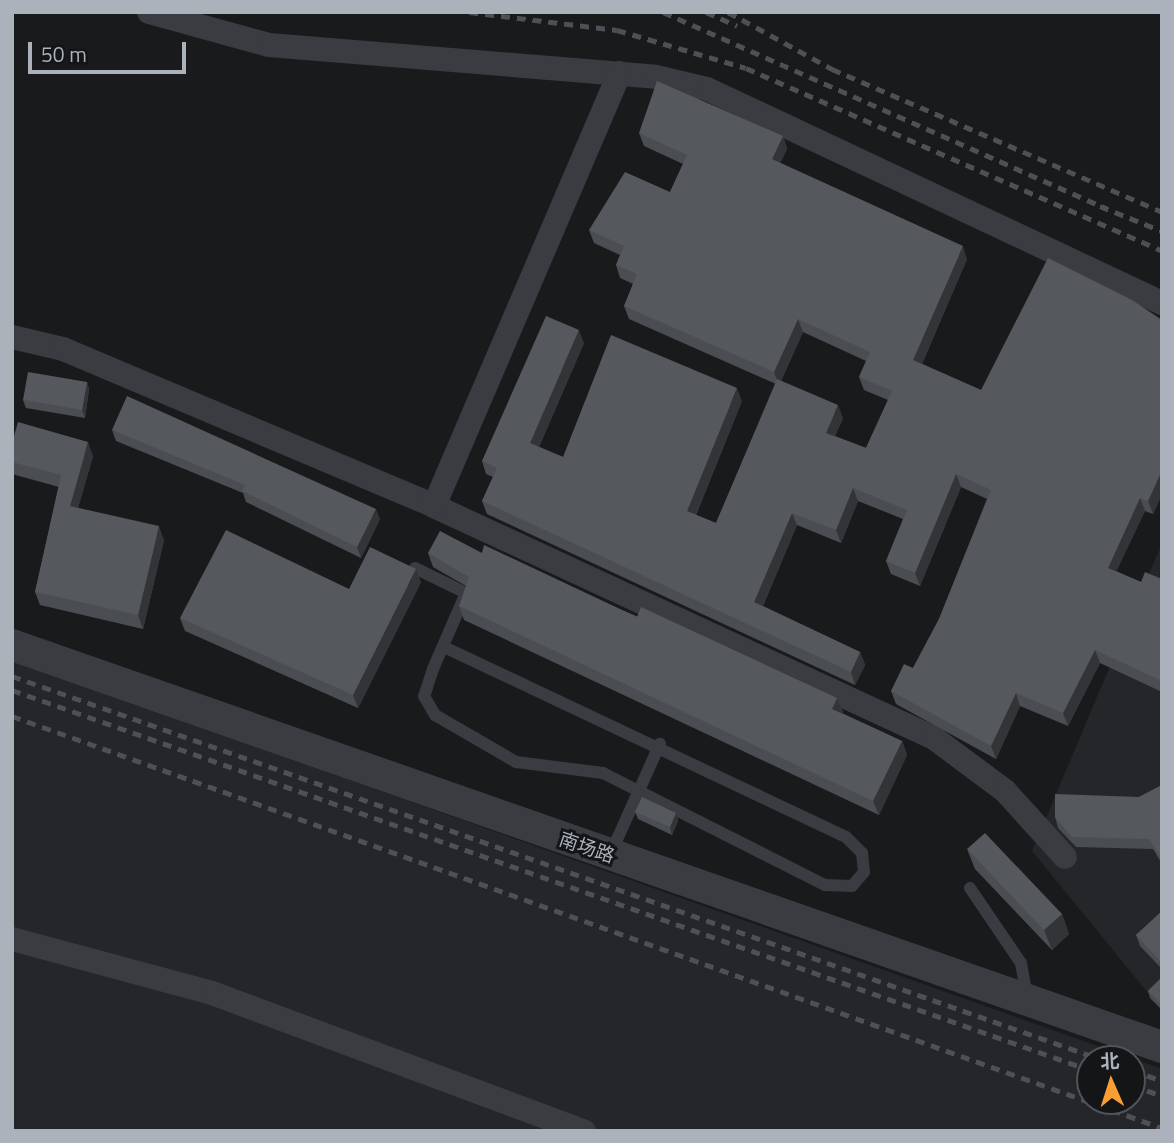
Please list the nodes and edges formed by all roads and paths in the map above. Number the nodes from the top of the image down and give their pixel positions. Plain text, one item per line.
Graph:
1 (149, 12) edge
2 (620, 73) junction
3 (1162, 303) edge
4 (12, 337) edge
5 (434, 506) junction
6 (415, 568) edge
7 (12, 645) edge
8 (444, 647) junction
9 (660, 744) junction
10 (640, 789) junction
11 (610, 855) junction
12 (1065, 857) dead end
13 (970, 888) dead end
14 (12, 939) edge
15 (1028, 1001) junction
16 (1162, 1047) edge
17 (584, 1131) edge

1 - 2 street
2 - 3 street
2 - 5 street
4 - 5 street
5 - 12 street
6 - 8 lane
7 - 11 street, 南场路
8 - 9 lane
8 - 10 lane
9 - 10 lane
9 - 10 lane
10 - 11 lane
11 - 15 street, 南场路
13 - 15 lane
14 - 17 street
15 - 16 street, 南场路

